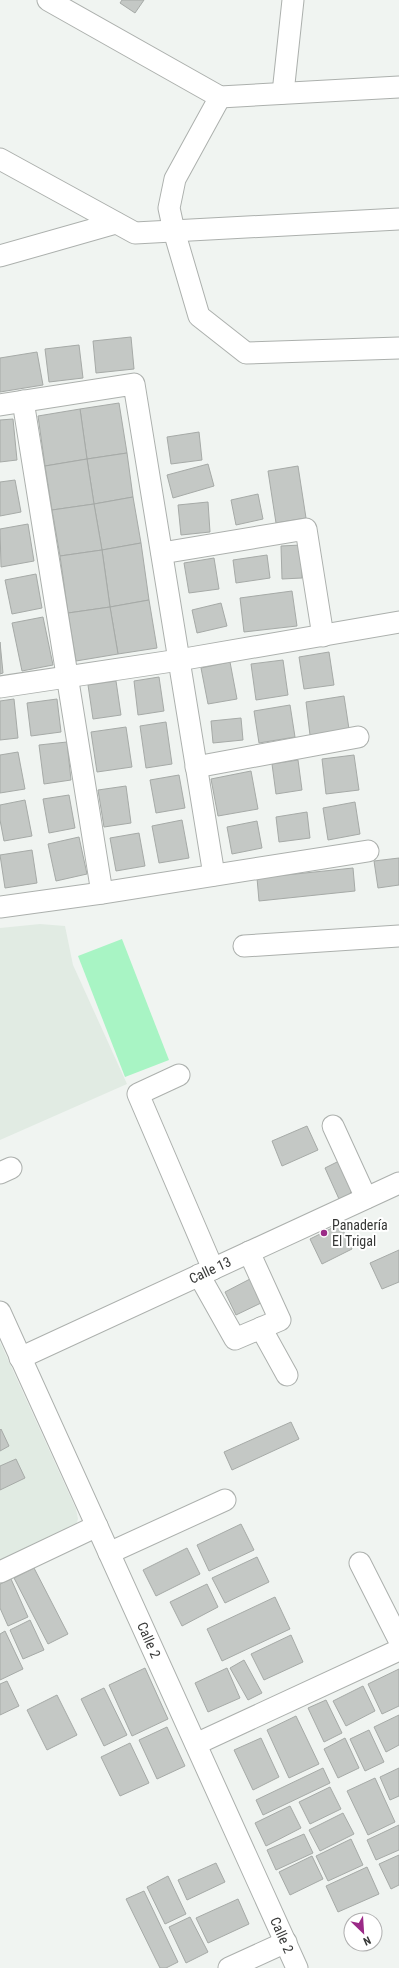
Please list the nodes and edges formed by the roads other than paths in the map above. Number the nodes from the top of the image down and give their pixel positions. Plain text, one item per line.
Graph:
1 (48, 0) edge
2 (292, 0) edge
3 (399, 87) edge
4 (283, 93) junction
5 (220, 97) junction
6 (0, 160) edge
7 (399, 219) edge
8 (116, 223) junction
9 (174, 231) junction
10 (0, 256) edge
11 (399, 348) edge
12 (23, 401) junction
13 (0, 405) edge
14 (162, 553) junction
15 (399, 622) edge
16 (323, 636) junction
17 (179, 660) junction
18 (68, 677) junction
19 (0, 687) edge
20 (358, 737) dead end
21 (196, 767) junction
22 (368, 851) dead end
23 (214, 875) junction
24 (102, 893) junction
25 (0, 907) edge
26 (399, 936) edge
27 (244, 946) dead end
28 (179, 1075) dead end
29 (333, 1126) dead end
30 (399, 1183) edge
31 (366, 1198) junction
32 (249, 1252) junction
33 (206, 1272) junction
34 (0, 1312) edge
35 (261, 1328) junction
36 (20, 1358) junction
37 (287, 1375) dead end
38 (225, 1500) dead end
39 (97, 1526) junction
40 (109, 1553) junction
41 (360, 1563) dead end
42 (0, 1572) edge
43 (399, 1640) edge
44 (399, 1650) edge
45 (196, 1744) junction
46 (286, 1942) junction
47 (228, 1968) edge
48 (297, 1968) edge

1 - 5 street
2 - 4 street
3 - 4 street
4 - 5 street
5 - 9 street
6 - 8 street
7 - 9 street
8 - 9 street
8 - 10 street
9 - 11 street
12 - 13 street
12 - 14 street
12 - 18 street
14 - 16 street
14 - 17 street
15 - 16 street
16 - 17 street
17 - 18 street
17 - 21 street
18 - 19 street
18 - 24 street
20 - 21 street
21 - 23 street
22 - 23 street
23 - 24 street
24 - 25 street
26 - 27 street
28 - 33 street
29 - 31 street
30 - 31 street, Calle 13
31 - 32 street, Calle 13
32 - 33 street, Calle 13
32 - 35 street
33 - 35 street
33 - 36 street, Calle 13
34 - 36 street, Calle 2
35 - 37 street
36 - 39 street, Calle 2
38 - 40 street
39 - 40 street, Calle 2
39 - 42 street
40 - 45 street, Calle 2
41 - 43 street
44 - 45 street
45 - 46 street, Calle 2
46 - 47 street
46 - 48 street, Calle 2

